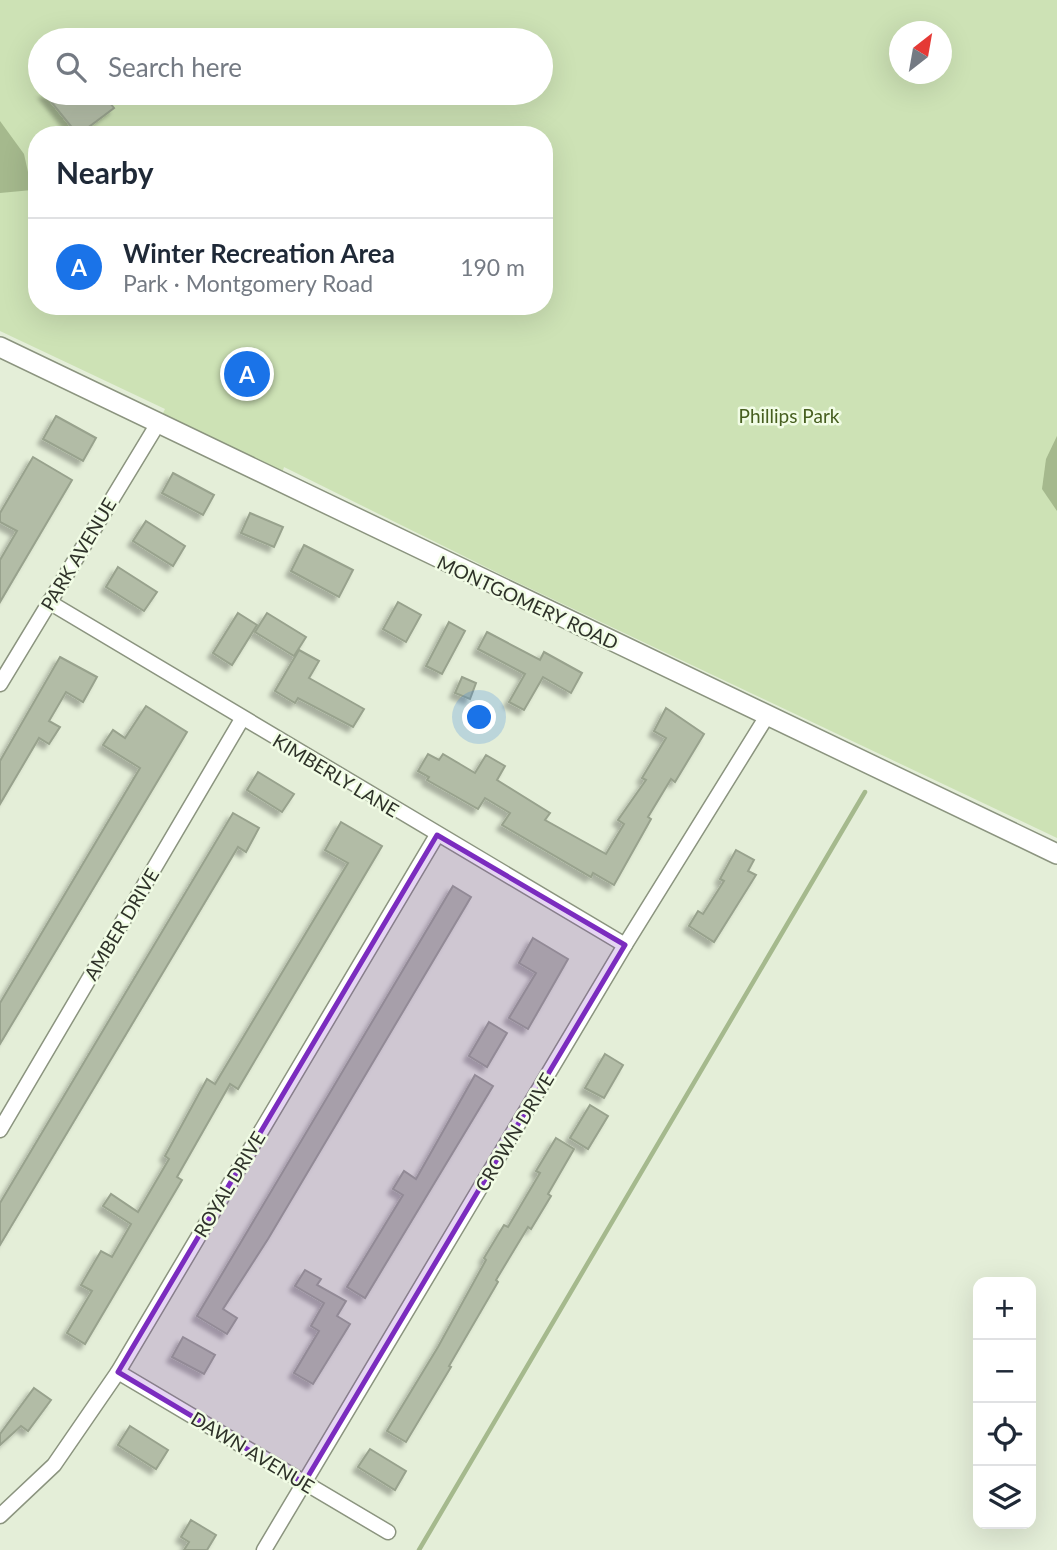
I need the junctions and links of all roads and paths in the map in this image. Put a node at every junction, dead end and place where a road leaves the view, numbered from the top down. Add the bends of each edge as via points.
1 (0, 347) edge
2 (157, 425) junction
3 (50, 601) junction
4 (0, 684) edge
5 (767, 716) junction
6 (242, 719) junction
7 (437, 835) junction
8 (1057, 854) edge
9 (625, 945) junction
10 (0, 1130) edge
11 (118, 1372) junction
12 (304, 1483) junction
13 (0, 1516) edge
14 (388, 1532) dead end
15 (264, 1550) edge

1 - 2 street, MONTGOMERY ROAD
2 - 3 street, PARK AVENUE
2 - 5 street, MONTGOMERY ROAD
3 - 4 street, PARK AVENUE
3 - 6 street, KIMBERLY LANE
5 - 8 street, MONTGOMERY ROAD
5 - 9 street, CROWN DRIVE
6 - 7 street, KIMBERLY LANE
6 - 10 street, AMBER DRIVE
7 - 9 street, KIMBERLY LANE
7 - 11 street, ROYAL DRIVE
9 - 12 street, CROWN DRIVE
11 - 12 street, DAWN AVENUE
11 - 13 street, ROYAL DRIVE via 54,1465
12 - 14 street, DAWN AVENUE
12 - 15 street, CROWN DRIVE

